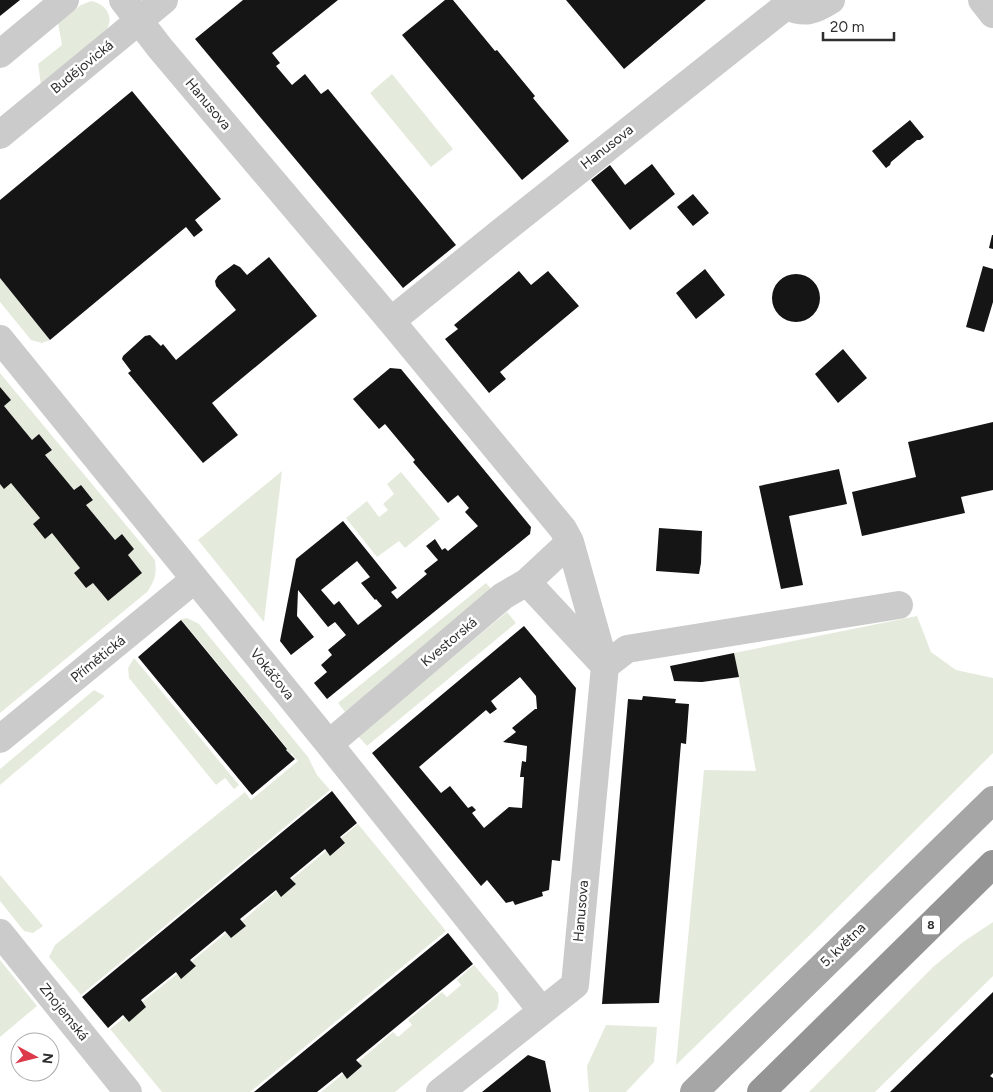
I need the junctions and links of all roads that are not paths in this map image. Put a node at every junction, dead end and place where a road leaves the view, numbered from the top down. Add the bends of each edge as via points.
1 (65, 0) edge
2 (164, 0) edge
3 (831, 0) edge
4 (982, 0) edge
5 (131, 10) edge
6 (993, 14) edge
7 (0, 54) edge
8 (0, 135) edge
9 (392, 321) junction
10 (0, 339) edge
11 (570, 542) junction
12 (195, 580) junction
13 (527, 582) junction
14 (899, 605) dead end
15 (605, 666) junction
16 (0, 739) edge
17 (329, 744) junction
18 (993, 800) edge
19 (993, 864) edge
20 (0, 933) edge
21 (542, 1011) junction
22 (128, 1092) edge
23 (440, 1092) edge
24 (694, 1092) edge
25 (761, 1092) edge

1 - 7 street
2 - 5 street, Budějovická
3 - 9 street, Hanusova via 815,10 800,12 786,6
4 - 6 street
5 - 8 street, Budějovická
5 - 9 street, Hanusova
9 - 11 street, Hanusova via 563,529
10 - 12 street, Vokáčova
11 - 13 street, Kvestorská
11 - 15 street, Hanusova
12 - 16 street, Přímětická
12 - 17 street, Vokáčova
13 - 15 street
13 - 17 street, Kvestorská via 503,596
14 - 15 street via 627,649
15 - 21 street, Hanusova via 575,985
17 - 21 street, Vokáčova
18 - 24 main road, 5. května
19 - 25 highway, 8
20 - 22 street, Znojemská
21 - 23 street, Hanusova

